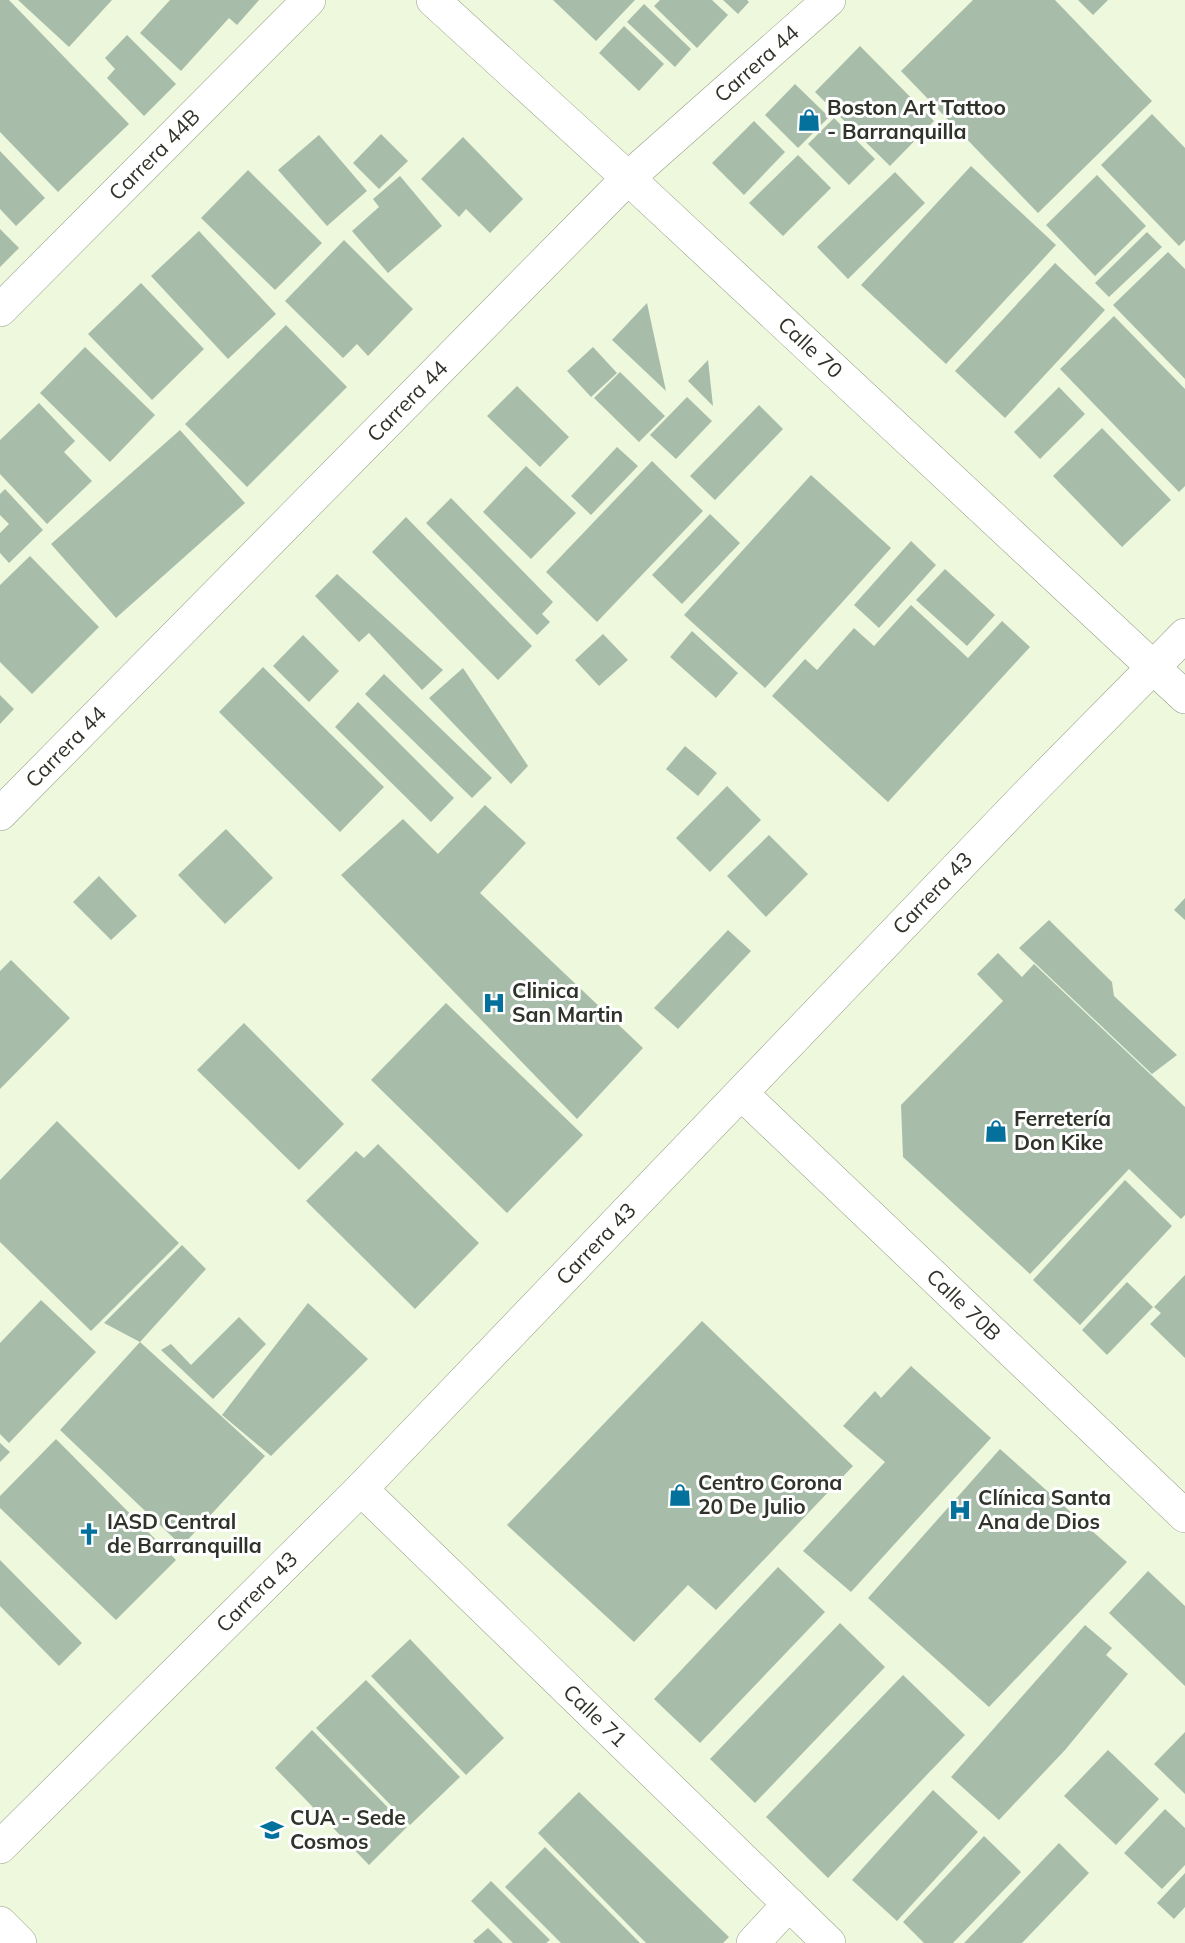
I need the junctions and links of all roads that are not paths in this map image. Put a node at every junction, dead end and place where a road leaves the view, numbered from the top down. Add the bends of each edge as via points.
1 (309, 0) edge
2 (433, 0) edge
3 (829, 0) edge
4 (628, 178) junction
5 (0, 310) edge
6 (1185, 634) edge
7 (1154, 667) junction
8 (1185, 697) edge
9 (0, 814) edge
10 (742, 1094) junction
11 (361, 1489) junction
12 (1185, 1516) edge
13 (0, 1847) edge
14 (789, 1904) junction
15 (0, 1923) edge
16 (20, 1943) edge
17 (753, 1943) edge
18 (829, 1943) edge

1 - 5 street, Carrera 44B
2 - 4 street, Calle 70
3 - 4 street, Carrera 44
4 - 7 street, Calle 70
4 - 9 street, Carrera 44
6 - 7 street, Carrera 43
7 - 8 street, Calle 70
7 - 10 street, Carrera 43
10 - 11 street, Carrera 43
10 - 12 street, Calle 70B
11 - 13 street, Carrera 43
11 - 14 street, Calle 71
14 - 17 street
14 - 18 street, Calle 71
15 - 16 street

